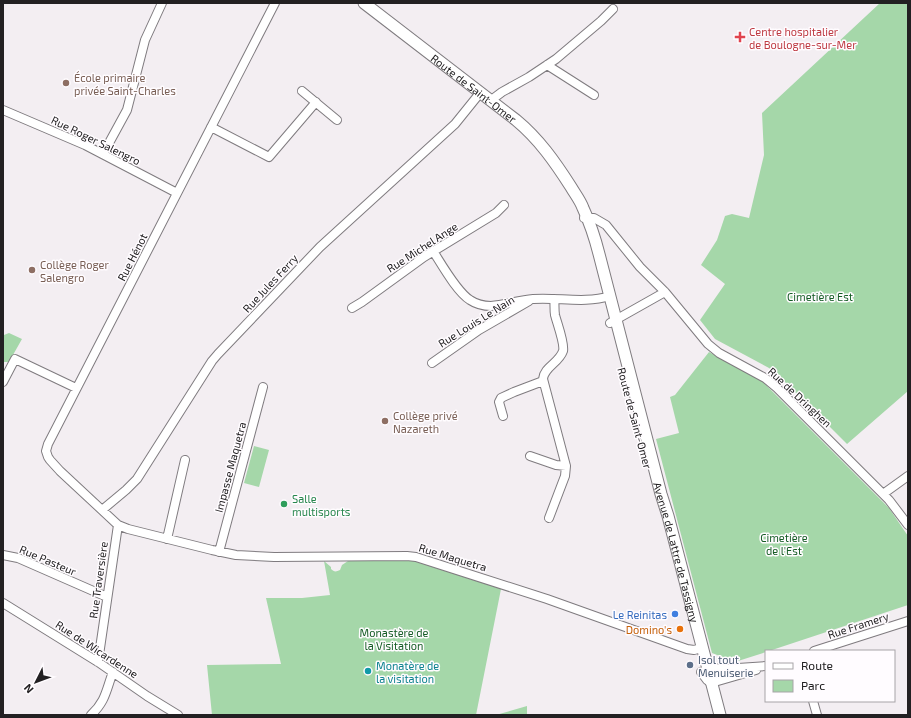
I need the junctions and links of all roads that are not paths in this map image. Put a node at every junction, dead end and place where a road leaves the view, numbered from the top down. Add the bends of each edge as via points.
1 (162, 3) edge
2 (275, 3) edge
3 (364, 3) edge
4 (613, 9) dead end
5 (547, 65) junction
6 (302, 91) dead end
7 (480, 93) junction
8 (594, 95) dead end
9 (490, 101) junction
10 (316, 102) junction
11 (3, 110) edge
12 (337, 120) dead end
13 (211, 127) junction
14 (103, 154) junction
15 (177, 193) junction
16 (504, 205) dead end
17 (589, 218) junction
18 (433, 251) junction
19 (665, 292) junction
20 (606, 297) junction
21 (533, 299) junction
22 (554, 299) junction
23 (352, 308) dead end
24 (613, 322) junction
25 (432, 364) dead end
26 (543, 381) junction
27 (3, 382) edge
28 (263, 387) dead end
29 (76, 388) junction
30 (503, 416) dead end
31 (530, 456) dead end
32 (185, 460) dead end
33 (566, 466) junction
34 (908, 476) edge
35 (883, 494) junction
36 (102, 510) junction
37 (549, 518) dead end
38 (118, 525) junction
39 (908, 525) edge
40 (167, 539) junction
41 (219, 552) junction
42 (3, 555) edge
43 (107, 597) junction
44 (3, 603) edge
45 (908, 621) edge
46 (699, 648) junction
47 (817, 650) edge
48 (98, 662) junction
49 (704, 667) junction
50 (765, 667) edge
51 (765, 667) edge
52 (113, 672) junction
53 (709, 687) junction
54 (813, 702) edge
55 (91, 715) edge
56 (178, 715) edge
57 (714, 715) edge
58 (720, 715) edge
59 (817, 715) edge

1 - 14 street via 145,40 127,110
2 - 13 street, Rue Hénot
3 - 7 main road, Route de Saint-Omer
4 - 5 street via 578,42
5 - 8 street
5 - 9 street
6 - 10 street
7 - 9 main road, Route de Saint-Omer
7 - 36 street, Rue Jules Ferry via 455,124 320,247 218,354 136,479
9 - 17 main road, Route de Saint-Omer via 531,134 556,163
10 - 12 street
10 - 13 street via 269,157
11 - 14 street, Rue Roger Salengro
13 - 15 street, Rue Hénot
14 - 15 street, Rue Roger Salengro
15 - 29 street, Rue Hénot
16 - 18 street, Rue Michel Ange via 496,213
17 - 19 street, Rue de Dringhen via 606,224 640,267
17 - 20 main road, Route de Saint-Omer via 587,230 592,256
18 - 21 street via 461,292 474,302 491,306
18 - 23 street, Rue Michel Ange
19 - 24 street
19 - 35 street, Rue de Dringhen via 708,344 777,388
20 - 22 street via 585,300
20 - 24 main road, Route de Saint-Omer
21 - 22 street
21 - 25 street, Rue Louis Le Nain via 479,330
22 - 26 street via 564,348 546,372
24 - 46 main road, Route de Saint-Omer
26 - 30 street via 500,398
26 - 33 street
27 - 29 street via 16,359
28 - 41 street, Impasse Maquetra
29 - 36 street, Rue Hénot via 46,451 60,471
31 - 33 street
32 - 40 street
33 - 37 street via 565,476
34 - 35 street
35 - 39 street, Rue de Dringhen
36 - 38 street, Rue Hénot
38 - 40 street, Rue Maquetra
38 - 43 street, Rue Traversière
40 - 41 street, Rue Maquetra
41 - 46 street, Rue Maquetra via 274,557 412,556 546,599 687,649
42 - 43 street, Rue Pasteur via 18,558
43 - 48 street, Rue Traversière
44 - 48 street, Rue de Wicardenne
45 - 47 street, Rue Framery
46 - 49 main road
48 - 52 street, Rue de Wicardenne
49 - 50 street
49 - 53 main road
51 - 53 street
52 - 55 street via 104,698
52 - 56 street, Rue de Wicardenne
53 - 57 main road
53 - 58 main road
54 - 59 street

